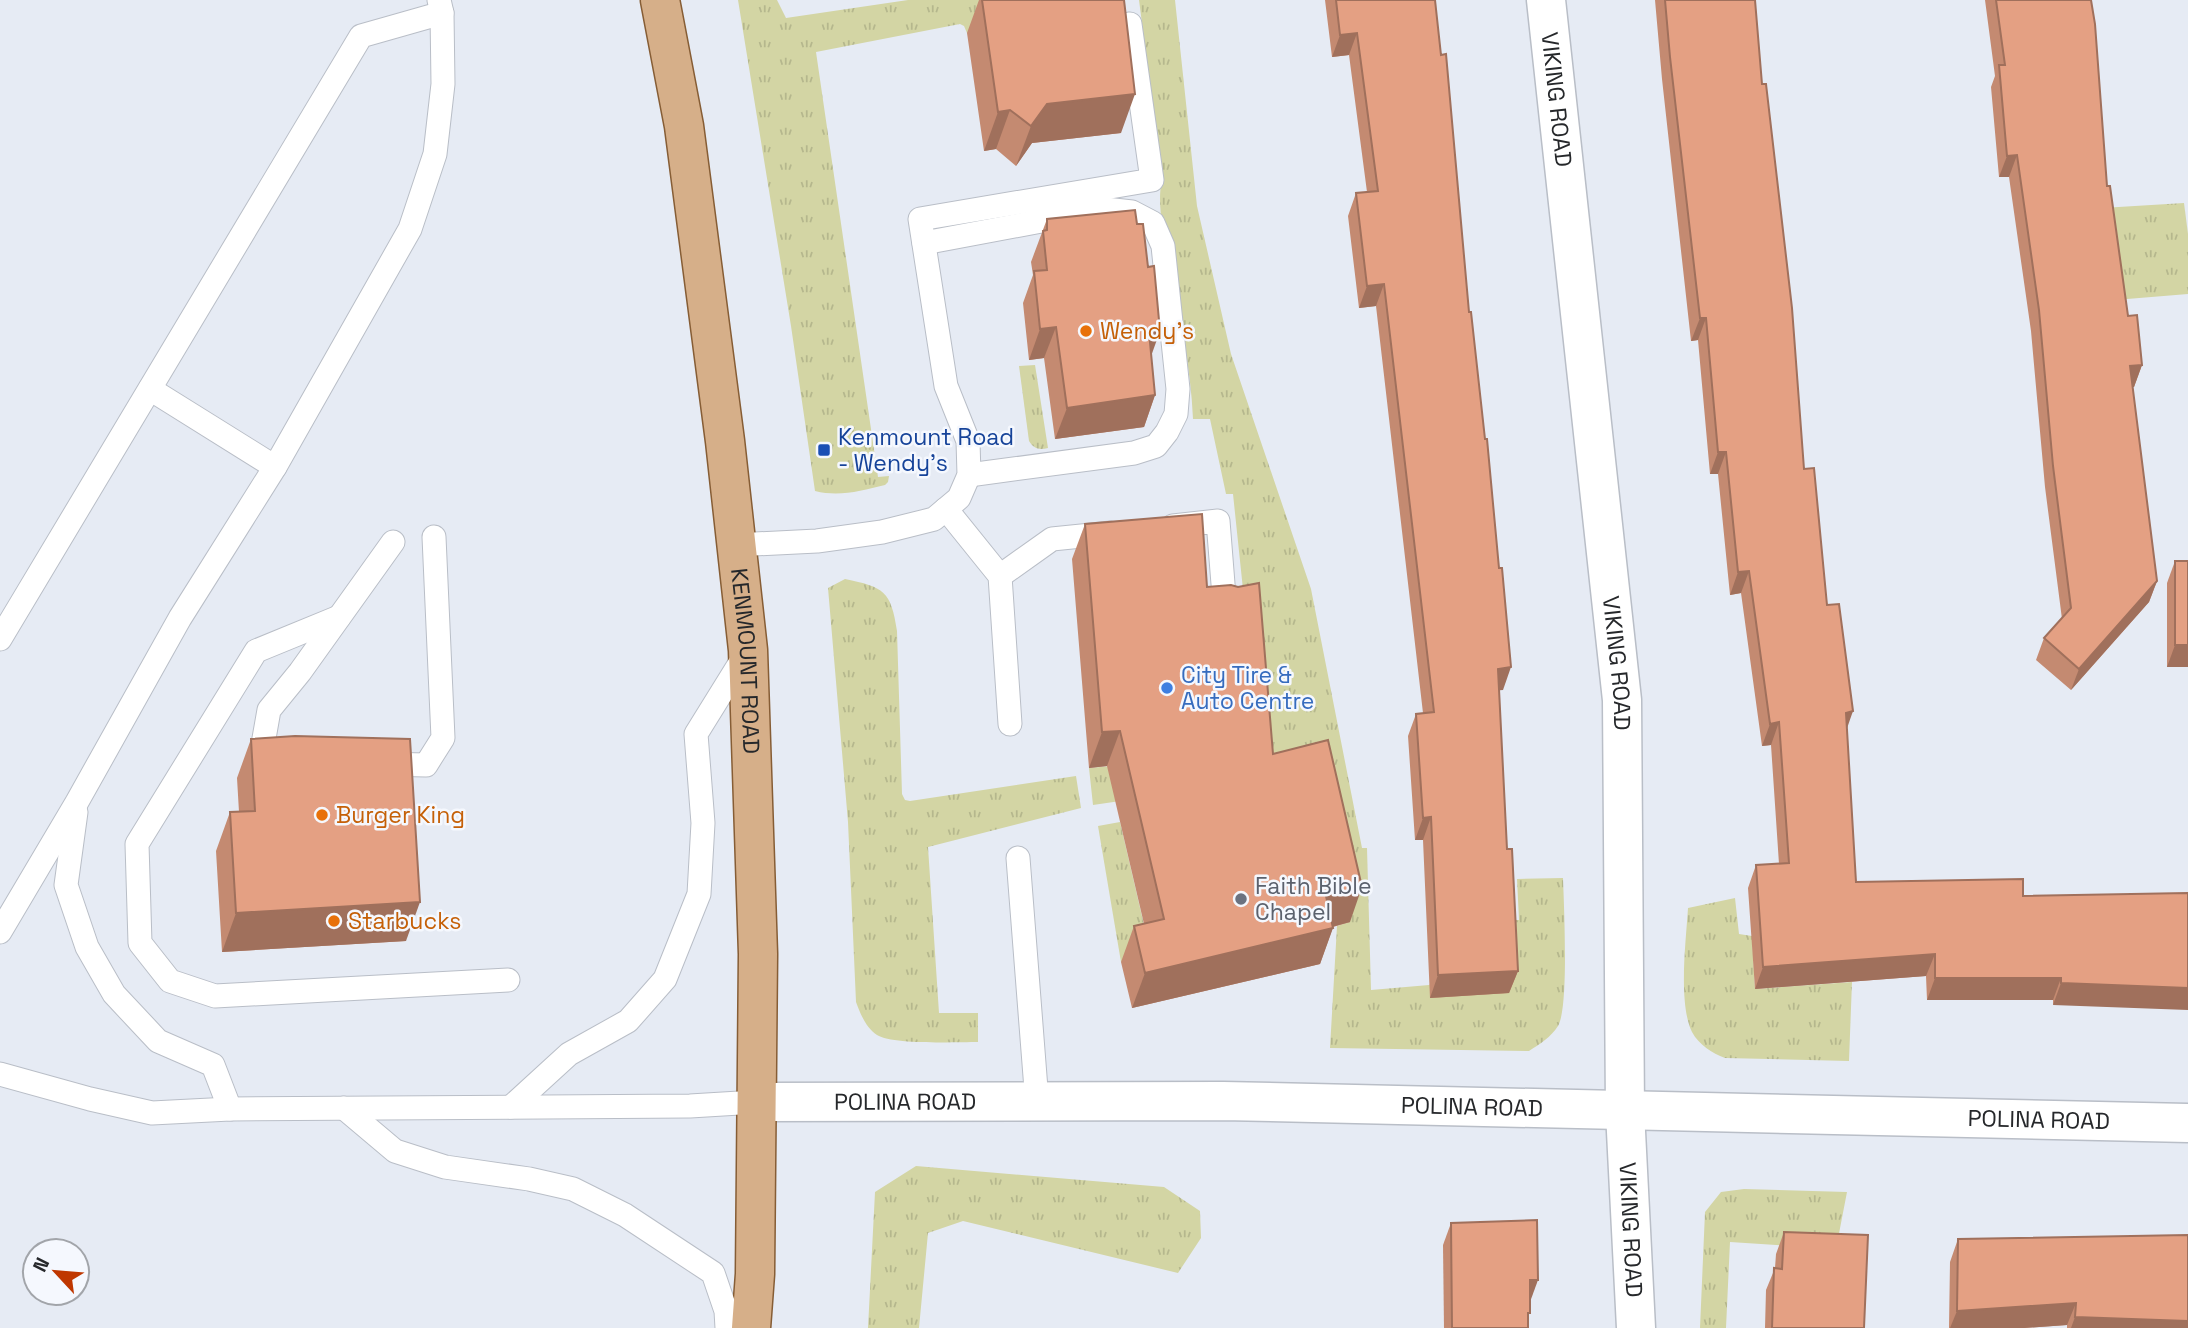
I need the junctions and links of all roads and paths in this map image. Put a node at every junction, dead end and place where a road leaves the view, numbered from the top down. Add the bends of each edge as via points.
1 (660, 0) edge
2 (1546, 0) edge
3 (440, 6) edge
4 (1130, 24) edge
5 (924, 243) junction
6 (150, 389) junction
7 (275, 467) junction
8 (969, 475) junction
9 (946, 509) junction
10 (435, 537) dead end
11 (393, 542) dead end
12 (735, 545) junction
13 (1000, 576) junction
14 (1225, 609) edge
15 (340, 617) junction
16 (0, 639) edge
17 (748, 650) junction
18 (1010, 724) dead end
19 (307, 762) edge
20 (360, 763) edge
21 (77, 802) junction
22 (1018, 858) dead end
23 (0, 932) edge
24 (508, 980) dead end
25 (0, 1074) edge
26 (756, 1102) junction
27 (1037, 1102) junction
28 (511, 1107) junction
29 (344, 1108) junction
30 (230, 1109) junction
31 (1625, 1112) junction
32 (2188, 1123) edge
33 (727, 1328) edge
34 (751, 1328) edge
35 (1636, 1328) edge

1 - 12 main road, KENMOUNT ROAD via 684,126
2 - 31 street, VIKING ROAD via 1622,699
3 - 6 lane via 361,36
3 - 7 lane via 443,84 435,154 410,229
4 - 5 lane via 1152,180 920,219
5 - 8 lane via 946,386 968,441
5 - 8 lane via 1105,209 1132,212 1153,223 1163,246 1178,389 1175,414 1156,446 1134,453
6 - 7 lane
6 - 16 lane
7 - 21 lane via 180,618
8 - 9 lane via 959,498
9 - 12 lane via 934,519 882,532
9 - 13 lane
10 - 20 lane via 443,738 426,765
11 - 15 lane
12 - 17 main road, KENMOUNT ROAD
13 - 14 lane via 1052,539 1218,521
13 - 18 lane
15 - 19 lane via 269,709 263,744 281,761
15 - 24 lane via 256,651 137,844 140,943 170,981 215,996
17 - 26 main road, KENMOUNT ROAD via 758,954
17 - 28 lane via 696,734 703,823 699,894 665,979 628,1021 569,1054
21 - 23 lane
21 - 30 lane via 66,885 87,947 114,994 158,1041 213,1065
22 - 27 lane
25 - 30 lane via 152,1113
26 - 27 street, POLINA ROAD
26 - 28 lane
26 - 34 main road, KENMOUNT ROAD
27 - 31 street, POLINA ROAD via 1223,1101
28 - 29 lane
29 - 30 lane
29 - 33 lane via 395,1151 445,1167 573,1189 625,1214 713,1273
31 - 32 street, POLINA ROAD
31 - 35 street, VIKING ROAD

